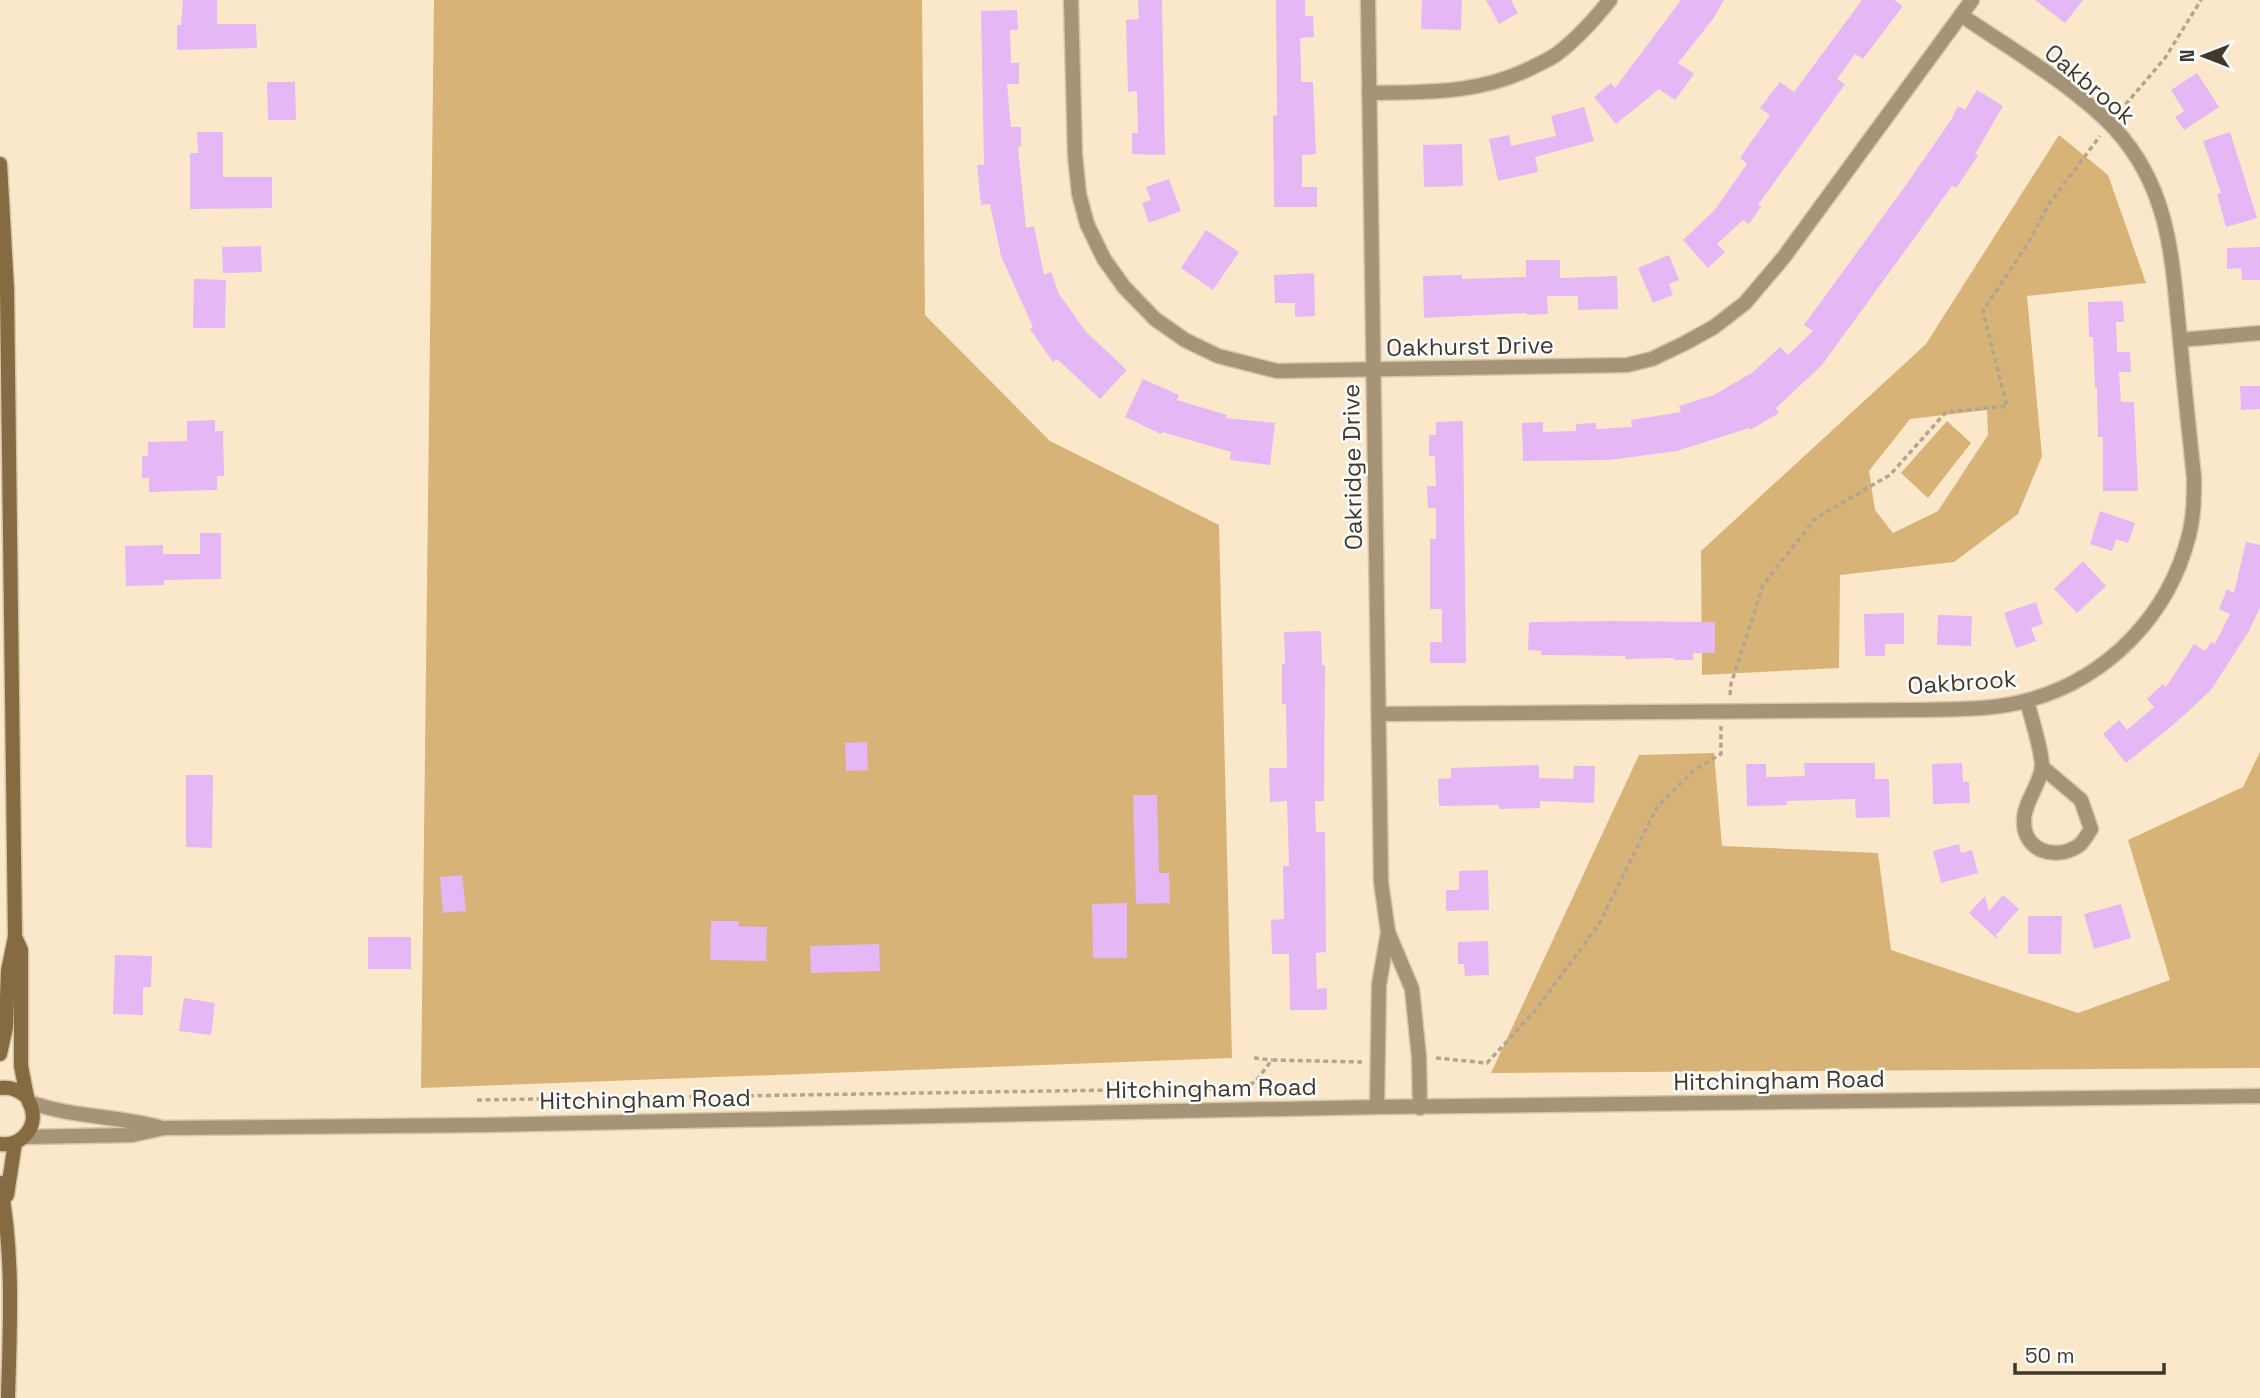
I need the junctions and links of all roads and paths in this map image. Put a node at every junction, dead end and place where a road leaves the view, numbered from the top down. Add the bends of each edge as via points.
1 (1071, 0) edge
2 (1368, 0) edge
3 (1610, 0) edge
4 (1972, 0) edge
5 (2201, 0) edge
6 (1961, 15) junction
7 (1369, 93) junction
8 (2109, 124) junction
9 (0, 163) edge
10 (2260, 333) edge
11 (2180, 340) junction
12 (1373, 371) junction
13 (2027, 701) junction
14 (1725, 711) junction
15 (1379, 714) junction
16 (2042, 767) junction
17 (1388, 932) junction
18 (15, 937) junction
19 (0, 1054) edge
20 (1419, 1057) junction
21 (1254, 1058) dead end
22 (1272, 1060) junction
23 (1379, 1060) junction
24 (0, 1088) edge
25 (2260, 1096) edge
26 (28, 1100) junction
27 (477, 1100) dead end
28 (1377, 1107) junction
29 (1420, 1108) junction
30 (164, 1128) junction
31 (20, 1140) junction
32 (0, 1144) edge
33 (0, 1183) edge
34 (5, 1207) junction
35 (8, 1398) edge

1 - 12 street, Oakhurst Drive via 1079,194 1087,225 1124,287 1155,319 1218,356 1277,371
2 - 7 street, Oakridge Drive
3 - 7 street via 1556,55 1522,72 1484,86 1448,91
4 - 6 street, Oakhurst Drive
5 - 8 path via 2165,58
6 - 8 street, Oakbrook
6 - 12 street, Oakhurst Drive via 1784,257 1745,303 1714,327 1652,359 1627,365
7 - 12 street, Oakridge Drive
8 - 11 street, Oakbrook via 2138,158 2164,214
8 - 14 path via 2049,204 1983,312 2007,406 1946,412 1890,475 1816,517 1763,585
9 - 18 main road via 6,289
10 - 11 street
11 - 13 street, Oakbrook via 2194,477 2190,534 2172,581 2149,620 2116,654 2091,672
12 - 15 street, Oakridge Drive
13 - 14 street, Oakbrook via 1965,709
13 - 16 street
14 - 15 street, Oakbrook
14 - 20 path via 1721,754 1695,770 1657,807 1599,924 1534,1012 1487,1063
15 - 17 street, Oakridge Drive via 1381,882
16 - 16 street via 2024,821 2030,842 2042,852 2080,846 2091,829 2081,800
17 - 20 street, Oakridge Drive via 1412,989
17 - 23 street, Oakridge Drive via 1378,985
18 - 19 main road
18 - 26 main road via 21,950 21,1066
20 - 29 street, Oakridge Drive
21 - 22 path
22 - 23 path
22 - 27 path via 1255,1082 1242,1088
23 - 28 street, Oakridge Drive
24 - 26 main road via 18,1090
25 - 29 street, Hitchingham Road
26 - 30 street, Hitchingham Road via 50,1110
26 - 31 main road via 31,1129
28 - 29 street, Hitchingham Road
28 - 30 street, Hitchingham Road
30 - 31 street, Hitchingham Road via 132,1135
31 - 32 main road
31 - 34 main road
33 - 34 main road
34 - 35 main road

